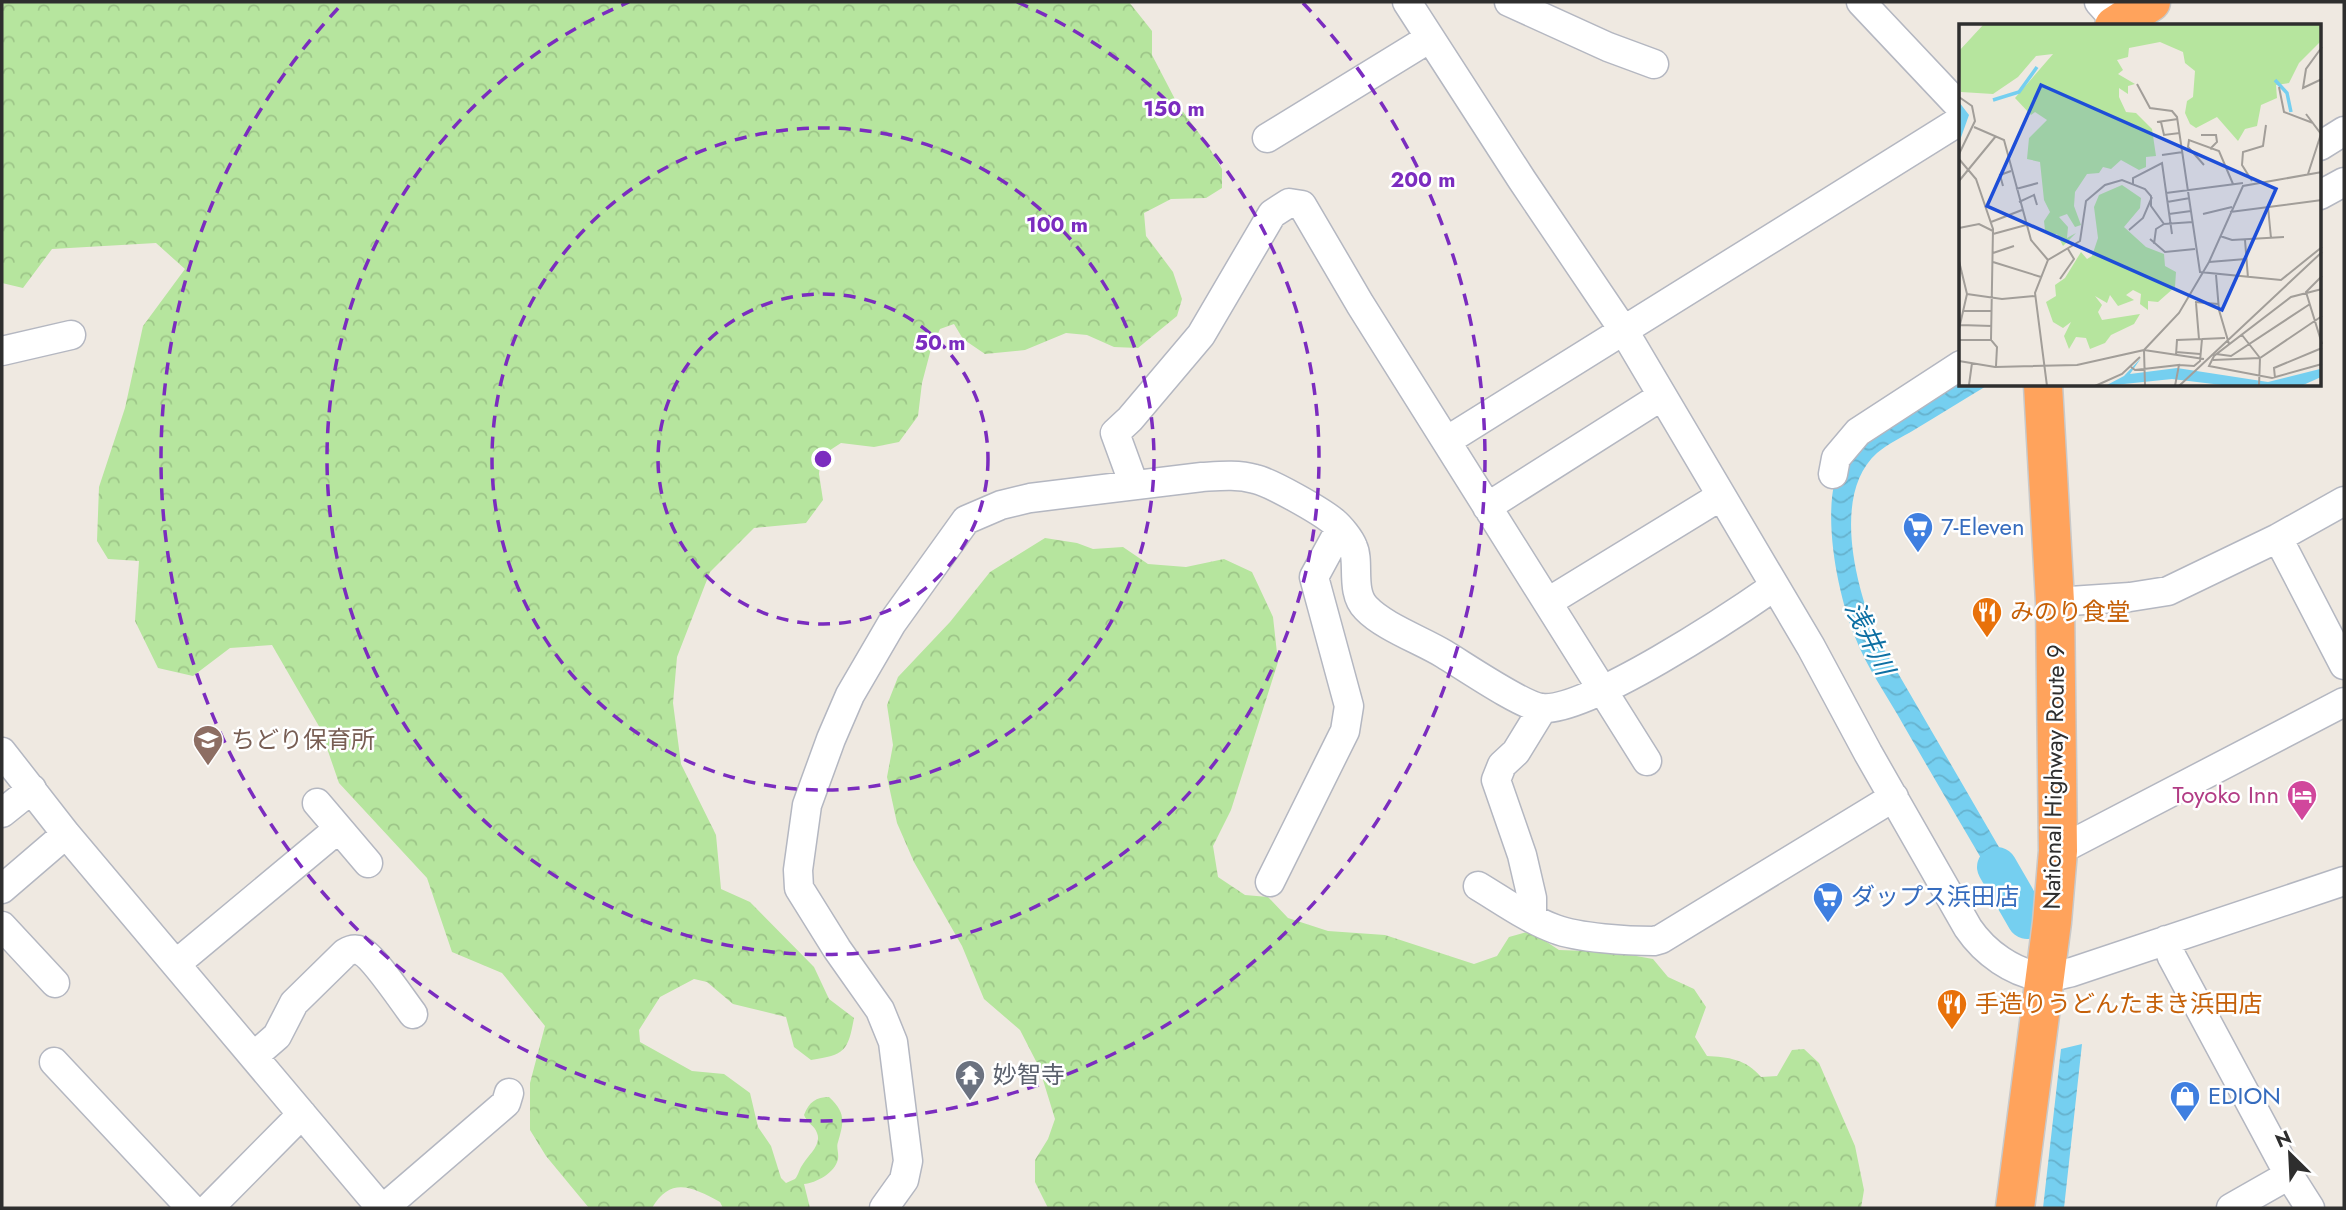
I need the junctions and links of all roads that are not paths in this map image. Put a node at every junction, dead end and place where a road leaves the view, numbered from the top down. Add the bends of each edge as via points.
1 (1407, 2) edge
2 (1509, 2) edge
3 (1861, 2) edge
4 (2151, 2) edge
5 (2110, 17) edge
6 (1430, 38) junction
7 (1654, 64) dead end
8 (1959, 106) edge
9 (1959, 121) edge
10 (2344, 131) edge
11 (1267, 138) dead end
12 (2322, 145) edge
13 (2344, 182) edge
14 (2322, 194) edge
15 (1625, 331) junction
16 (71, 335) dead end
17 (2, 351) edge
18 (1959, 366) edge
19 (2043, 387) edge
20 (1662, 396) junction
21 (1448, 440) junction
22 (1833, 474) dead end
23 (1133, 485) junction
24 (1721, 496) junction
25 (2344, 501) edge
26 (1487, 507) junction
27 (1340, 529) junction
28 (2278, 538) junction
29 (1775, 586) junction
30 (2055, 601) junction
31 (1548, 602) junction
32 (2344, 665) edge
33 (1604, 690) junction
34 (2344, 702) edge
35 (1543, 708) junction
36 (2, 752) edge
37 (1647, 761) dead end
38 (32, 789) junction
39 (1894, 797) junction
40 (317, 803) dead end
41 (2, 813) edge
42 (338, 830) junction
43 (66, 834) junction
44 (2058, 851) junction
45 (368, 863) dead end
46 (7, 874) edge
47 (2344, 881) edge
48 (1270, 882) dead end
49 (1478, 886) dead end
50 (1532, 918) junction
51 (2, 926) edge
52 (2166, 940) junction
53 (176, 964) junction
54 (2045, 977) junction
55 (55, 983) dead end
56 (413, 1014) dead end
57 (254, 1056) junction
58 (54, 1062) dead end
59 (509, 1093) dead end
60 (302, 1114) junction
61 (2289, 1175) junction
62 (191, 1208) edge
63 (209, 1208) edge
64 (383, 1208) edge
65 (884, 1208) edge
66 (2015, 1208) edge
67 (2231, 1208) edge
68 (2310, 1208) edge

1 - 6 street
2 - 7 street
3 - 8 street
4 - 5 highway
6 - 11 street
6 - 15 street
9 - 15 street
10 - 12 street
13 - 14 street
15 - 20 street
15 - 21 street
16 - 17 street
18 - 22 street via 1858,432 1836,458
19 - 30 highway, National Highway Route 9
20 - 24 street
20 - 26 street
21 - 23 street via 1302,205 1289,203 1272,214 1201,335 1115,433
21 - 26 street
23 - 27 street via 1229,475 1256,479 1314,509
23 - 65 street via 1030,498 966,520 870,659 817,774 807,804 799,888 880,1010 894,1042 908,1161 904,1180
24 - 29 street
24 - 31 street
25 - 28 street
26 - 31 street
27 - 35 street via 1354,548 1356,581 1364,607
27 - 48 street via 1314,578 1349,706 1345,731
28 - 30 street via 2168,591
28 - 32 street
29 - 33 street
29 - 39 street
30 - 44 highway, National Highway Route 9
31 - 33 street
33 - 35 street
33 - 37 street
34 - 44 street
35 - 50 street via 1496,780 1522,855
36 - 38 street
38 - 41 street
38 - 43 street
39 - 50 street via 1661,939 1571,933
39 - 54 street via 1982,947 2007,964
40 - 42 street
42 - 45 street
42 - 53 street
43 - 46 street
43 - 53 street
44 - 54 highway, National Highway Route 9
47 - 52 street
49 - 50 street
51 - 55 street
52 - 54 street
52 - 61 street
53 - 57 street
54 - 66 highway, National Highway Route 9
56 - 57 street via 368,956 351,950 294,1003 277,1036
57 - 60 street
58 - 62 street
59 - 64 street via 506,1102
60 - 63 street
60 - 64 street
61 - 67 street
61 - 68 street

